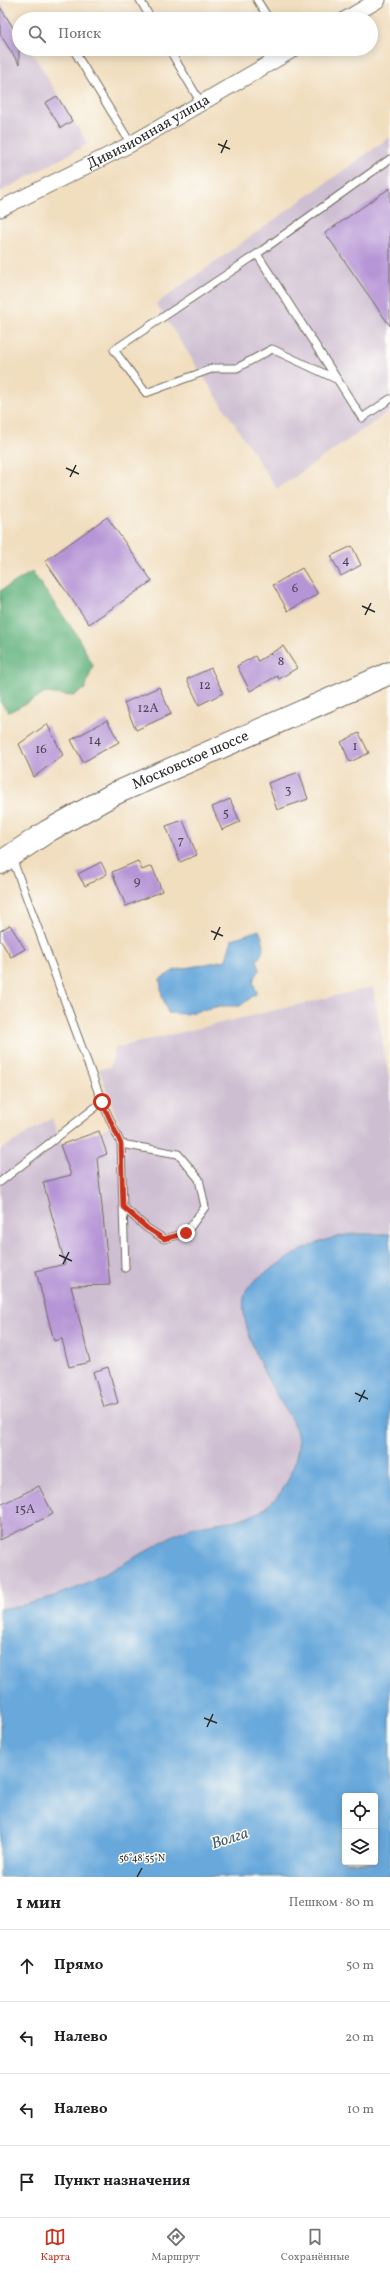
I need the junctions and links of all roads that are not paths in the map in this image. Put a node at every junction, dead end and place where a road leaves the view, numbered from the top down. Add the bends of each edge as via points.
1 (140, 0) edge
2 (257, 0) edge
3 (378, 0) edge
4 (147, 12) edge
5 (265, 12) edge
6 (358, 12) edge
7 (77, 56) edge
8 (173, 56) edge
9 (280, 56) edge
10 (201, 103) junction
11 (131, 144) junction
12 (390, 159) edge
13 (1, 210) edge
14 (257, 254) junction
15 (336, 379) junction
16 (390, 399) edge
17 (390, 673) edge
18 (5, 860) edge
19 (102, 1102) junction
20 (121, 1144) junction
21 (0, 1182) edge
22 (123, 1207) junction
23 (125, 1268) dead end

1 - 4 lane
2 - 5 lane
3 - 6 street
7 - 11 lane
8 - 10 lane
9 - 10 street, Дивизионная улица
10 - 11 street, Дивизионная улица
11 - 13 street, Дивизионная улица
12 - 14 lane
14 - 15 lane
14 - 15 lane via 114,350 146,393 214,368 237,368 272,349
15 - 16 lane via 362,418
17 - 18 main road, Московское шоссе via 114,794 59,824
18 - 19 lane
19 - 20 lane
19 - 21 lane
20 - 22 lane
20 - 22 lane via 178,1154 199,1179 205,1207 186,1233 164,1239
22 - 23 lane

